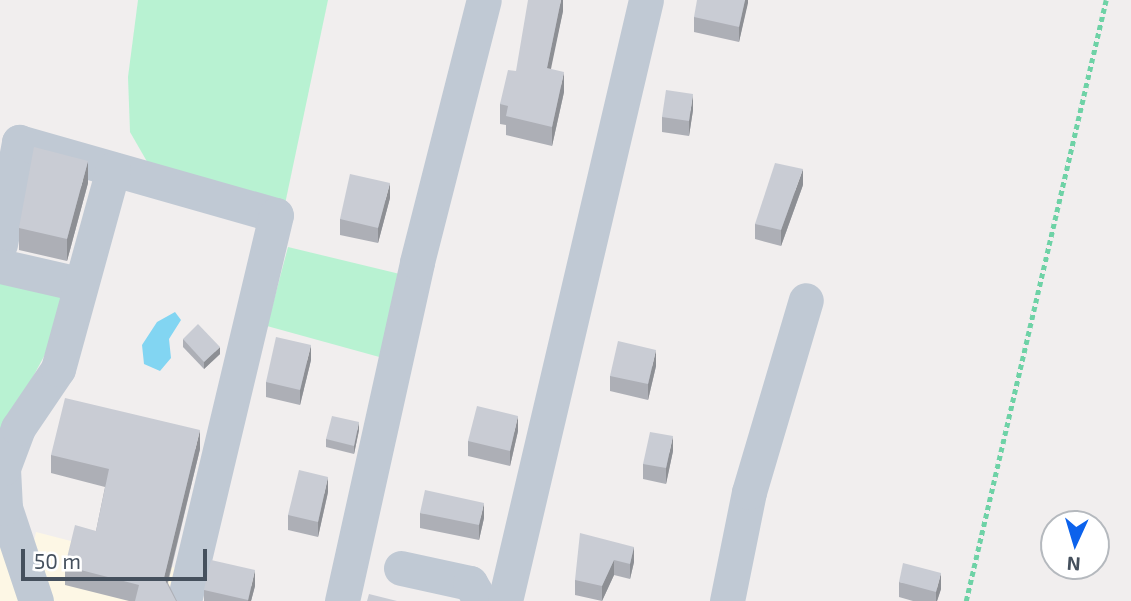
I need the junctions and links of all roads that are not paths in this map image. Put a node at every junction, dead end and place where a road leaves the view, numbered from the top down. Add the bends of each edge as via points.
1 (484, 0) edge
2 (646, 0) edge
3 (113, 169) junction
4 (0, 244) edge
5 (0, 266) edge
6 (79, 284) junction
7 (806, 300) dead end
8 (401, 568) dead end
9 (36, 601) edge
10 (184, 601) edge
11 (342, 601) edge
12 (481, 601) edge
13 (505, 601) edge
14 (727, 601) edge

1 - 11 lane via 417,262
2 - 13 lane
3 - 4 lane via 19,142
3 - 6 lane
3 - 10 lane via 276,215
5 - 6 lane
6 - 9 lane via 58,369 18,428 3,468 5,508
7 - 14 lane via 749,492
8 - 12 lane via 470,583

